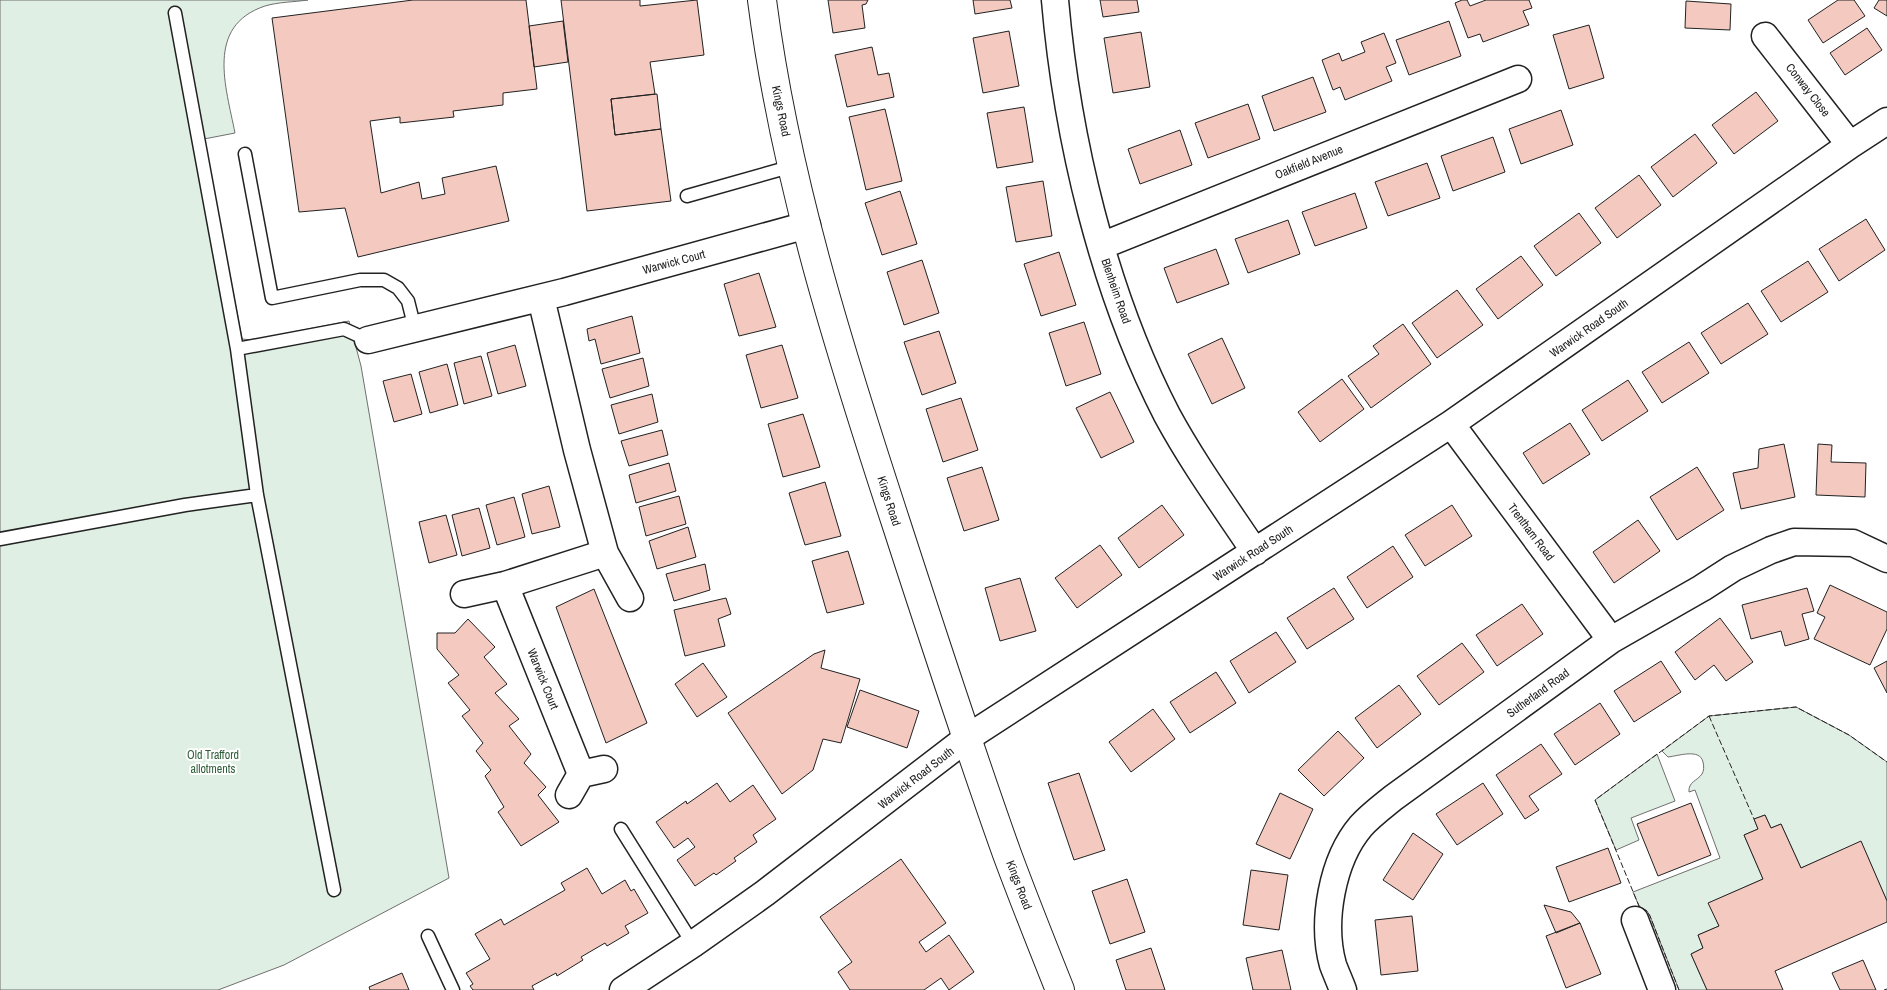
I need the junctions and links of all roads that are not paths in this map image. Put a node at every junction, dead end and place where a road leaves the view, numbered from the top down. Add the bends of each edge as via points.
1 (762, 0) edge
2 (1055, 0) edge
3 (175, 13) dead end
4 (1765, 36) dead end
5 (1518, 79) dead end
6 (1887, 121) edge
7 (1850, 145) junction
8 (245, 154) dead end
9 (793, 166) junction
10 (687, 196) dead end
11 (807, 225) junction
12 (1101, 246) junction
13 (541, 298) junction
14 (415, 329) junction
15 (368, 340) joint
16 (237, 349) junction
17 (1452, 424) junction
18 (257, 495) junction
19 (0, 539) edge
20 (605, 552) junction
21 (1255, 552) junction
22 (1887, 559) edge
23 (505, 584) junction
24 (464, 594) dead end
25 (630, 598) dead end
26 (1611, 640) junction
27 (966, 738) junction
28 (585, 779) dead end
29 (621, 829) dead end
30 (334, 890) dead end
31 (1635, 920) dead end
32 (428, 936) dead end
33 (693, 944) junction
34 (453, 990) edge
35 (623, 990) edge
36 (1060, 990) edge
37 (1343, 990) edge
38 (1662, 990) edge

1 - 9 street, Kings Road
2 - 12 street, Blenheim Road via 1077,146
3 - 16 lane
4 - 7 street, Conway Close
5 - 12 street, Oakfield Avenue
6 - 7 street, Warwick Road South
7 - 17 street, Warwick Road South
8 - 14 lane via 272,298 360,280 384,280 398,288 408,301
9 - 10 lane
9 - 11 street, Kings Road
11 - 13 street, Warwick Court
11 - 27 street, Kings Road via 866,433
12 - 21 street, Blenheim Road via 1133,341 1168,415 1204,477
13 - 14 street, Warwick Court
13 - 20 street
14 - 15 street, Warwick Court
15 - 16 lane via 344,329
16 - 18 lane
17 - 21 street, Warwick Road South
17 - 26 street, Trentham Road
18 - 19 lane
18 - 30 lane
20 - 23 street
20 - 25 street
21 - 27 street, Warwick Road South
22 - 26 street, Sutherland Road via 1853,543 1794,542 1733,568
23 - 24 street
23 - 28 street, Warwick Court
26 - 37 street, Sutherland Road via 1393,798 1361,826 1338,866 1328,925 1333,964
27 - 33 street, Warwick Road South via 841,836
27 - 36 street, Kings Road
29 - 33 lane
31 - 38 street
32 - 34 lane
33 - 35 street, Warwick Road South

